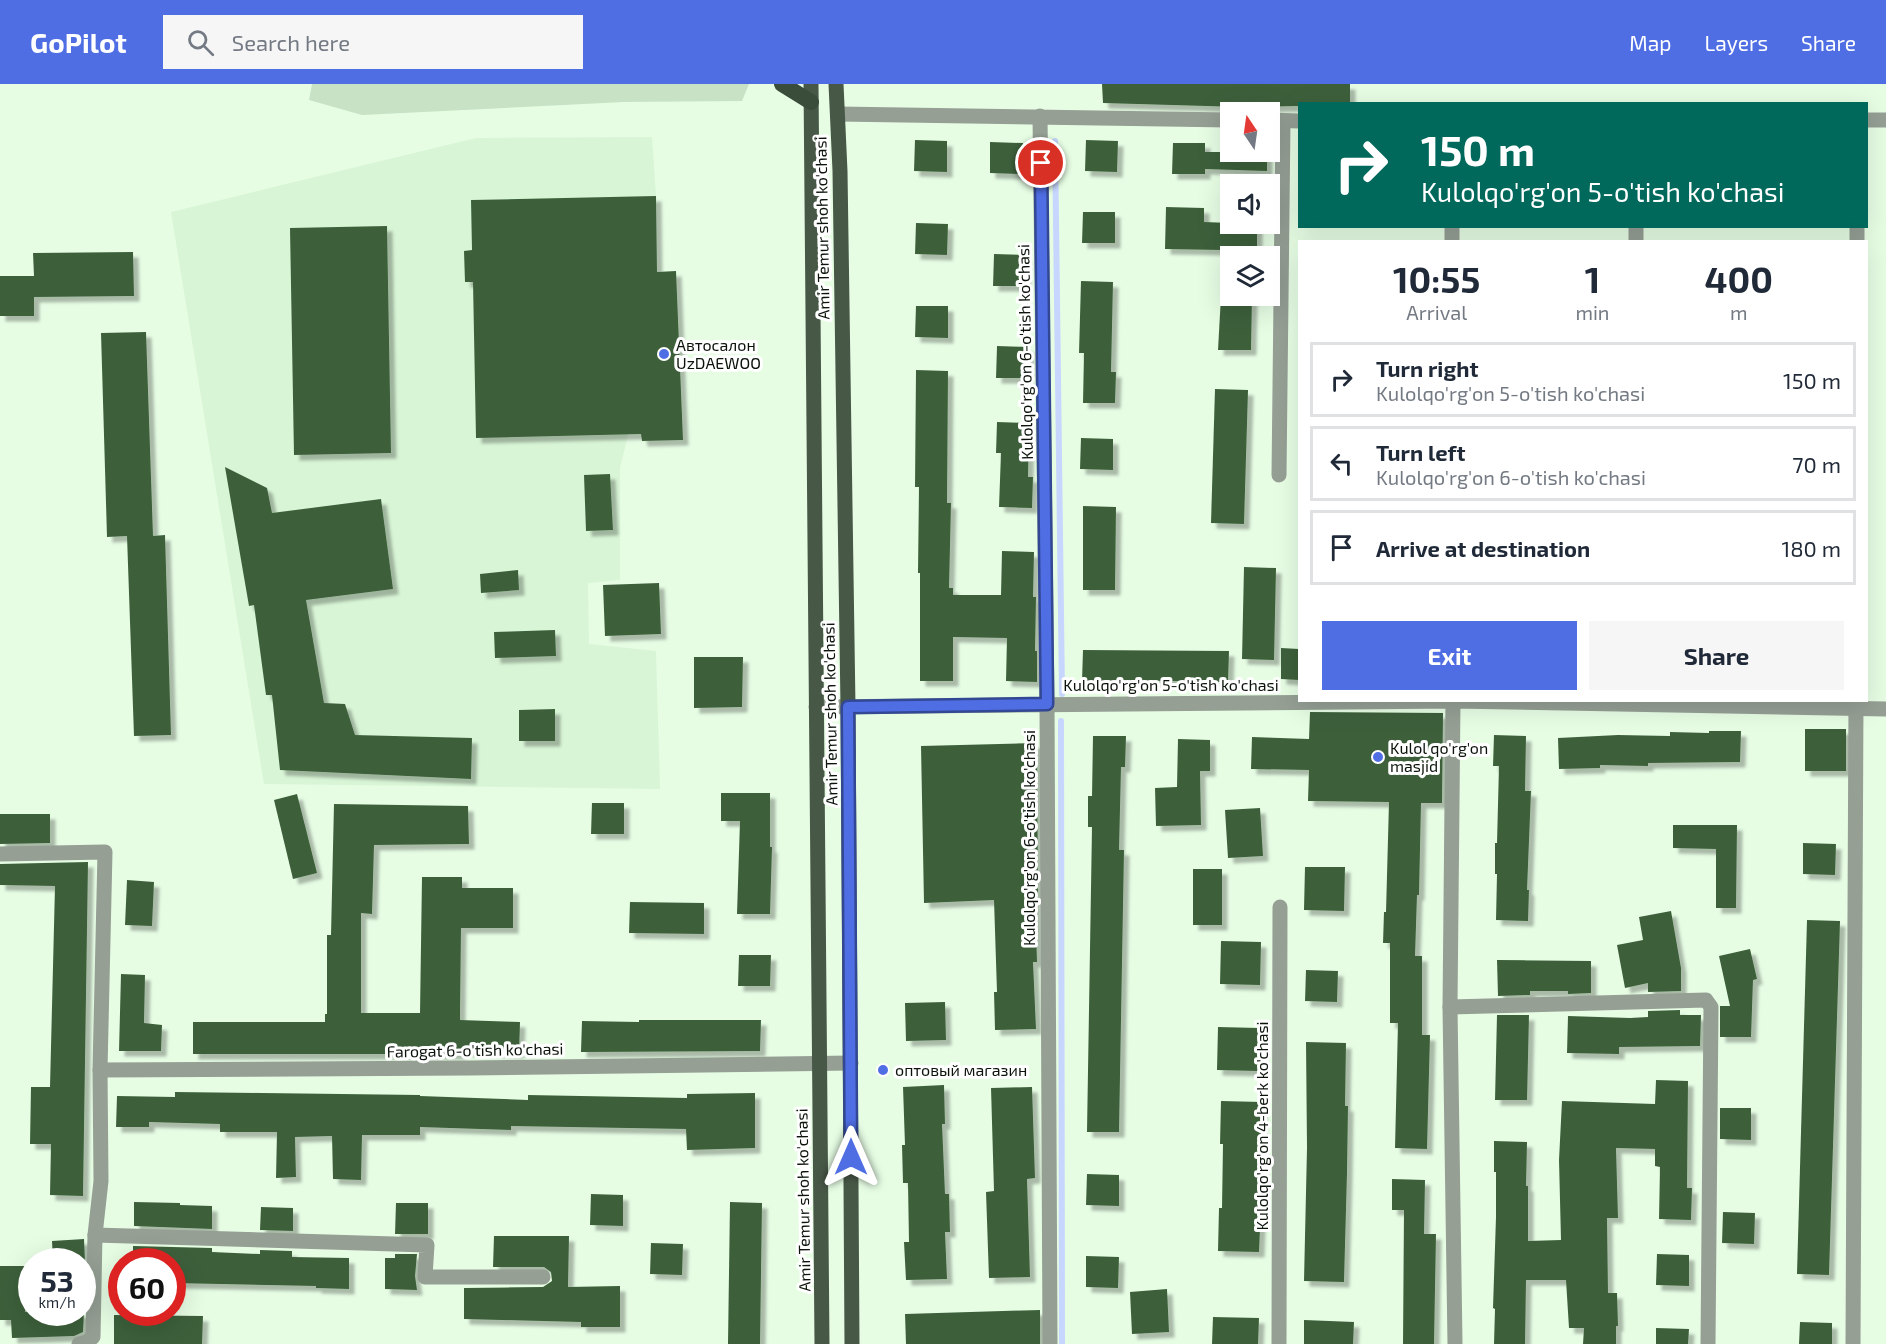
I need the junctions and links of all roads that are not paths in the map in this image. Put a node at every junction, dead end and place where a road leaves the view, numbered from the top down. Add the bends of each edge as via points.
1 (782, 84) edge
2 (811, 84) edge
3 (837, 84) edge
4 (811, 102) junction
5 (838, 114) junction
6 (1040, 116) junction
7 (1220, 120) edge
8 (1868, 120) edge
9 (1886, 120) edge
10 (1280, 121) edge
11 (1298, 121) edge
12 (1276, 162) edge
13 (1279, 475) dead end
14 (1318, 702) edge
15 (1453, 702) edge
16 (1587, 702) edge
17 (1047, 704) junction
18 (1856, 704) edge
19 (816, 707) junction
20 (848, 707) junction
21 (1886, 709) edge
22 (0, 854) edge
23 (1280, 907) dead end
24 (1450, 1007) junction
25 (850, 1063) junction
26 (819, 1064) junction
27 (100, 1070) junction
28 (95, 1235) junction
29 (543, 1277) dead end
30 (79, 1344) edge
31 (822, 1344) edge
32 (852, 1344) edge
33 (1050, 1344) edge
34 (1280, 1344) edge
35 (1455, 1344) edge
36 (1708, 1344) edge
37 (1853, 1344) edge

1 - 4 highway
2 - 4 main road, Amir Temur shoh ko'chasi
3 - 5 main road, Amir Temur shoh ko'chasi
4 - 19 main road, Amir Temur shoh ko'chasi
5 - 6 street
5 - 20 main road, Amir Temur shoh ko'chasi
6 - 7 street
6 - 17 street, Kulolqo'rg'on 6-o'tish ko'chasi
8 - 9 street
10 - 11 street
12 - 13 street
14 - 17 street, Kulolqo'rg'on 5-o'tish ko'chasi
15 - 24 street
16 - 18 street, Kulolqo'rg'on 5-o'tish ko'chasi
17 - 20 street, Kulolqo'rg'on 5-o'tish ko'chasi
17 - 33 street, Kulolqo'rg'on 6-o'tish ko'chasi
18 - 21 street, Kulolqo'rg'on 5-o'tish ko'chasi
18 - 37 street
19 - 20 street, Kulolqo'rg'on 5-o'tish ko'chasi
19 - 26 main road, Amir Temur shoh ko'chasi
20 - 25 main road, Amir Temur shoh ko'chasi
22 - 27 street via 105,852
23 - 34 street, Kulolqo'rg'on 4-berk ko'chasi
24 - 35 street
24 - 36 street via 1706,1000 1709,1003
25 - 26 street, Farogat 6-o'tish ko'chasi
25 - 32 main road, Amir Temur shoh ko'chasi
26 - 27 street, Farogat 6-o'tish ko'chasi
26 - 31 main road, Amir Temur shoh ko'chasi
27 - 28 street via 100,1182
28 - 29 street via 427,1245 425,1277
28 - 30 street via 93,1337

